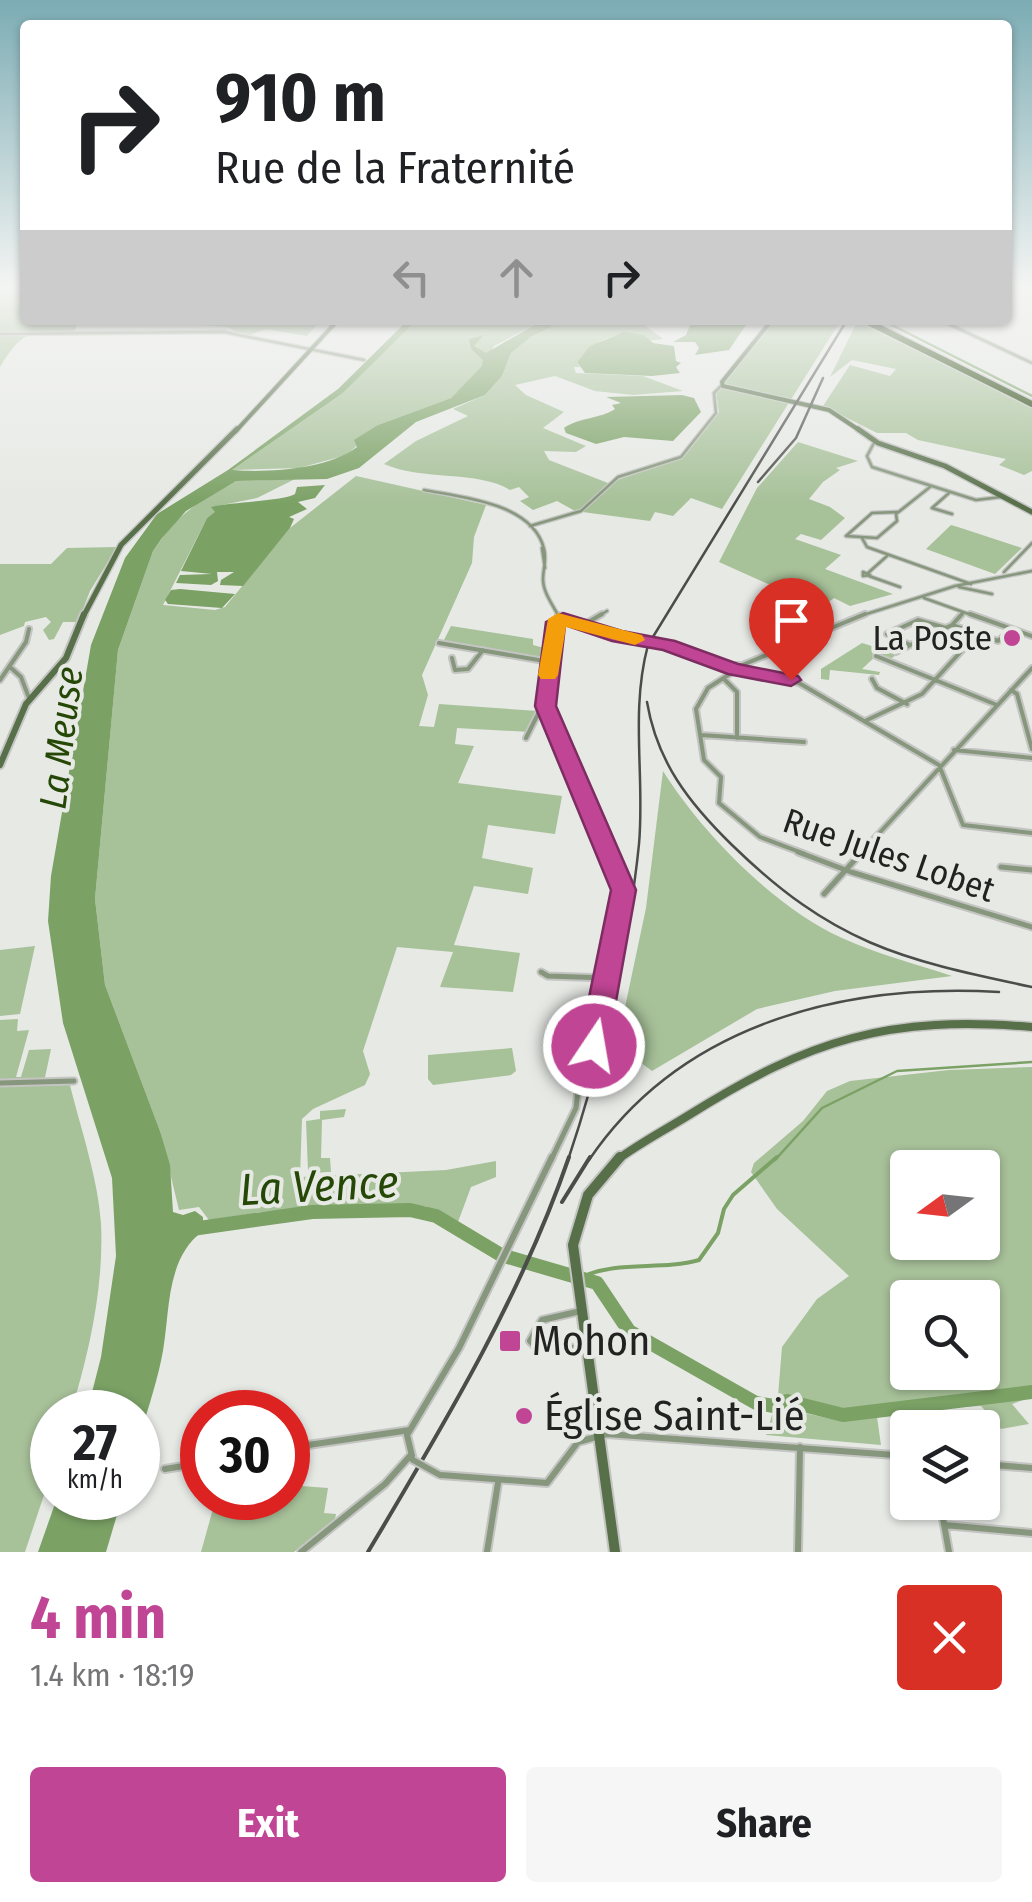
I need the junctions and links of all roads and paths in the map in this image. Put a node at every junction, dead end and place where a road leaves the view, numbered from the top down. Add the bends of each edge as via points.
1 (305, 359) edge
2 (741, 359) edge
3 (946, 359) edge
4 (719, 387) junction
5 (1032, 402) edge
6 (875, 441) junction
7 (930, 487) junction
8 (424, 490) dead end
9 (949, 493) junction
10 (1002, 496) junction
11 (580, 511) joint
12 (1032, 512) edge
13 (952, 514) dead end
14 (897, 515) junction
15 (530, 526) junction
16 (862, 538) junction
17 (1032, 543) edge
18 (888, 555) junction
19 (1032, 570) edge
20 (1005, 574) junction
21 (971, 584) junction
22 (900, 587) dead end
23 (960, 587) junction
24 (992, 594) dead end
25 (924, 598) junction
26 (607, 611) dead end
27 (963, 613) junction
28 (560, 618) junction
29 (952, 625) junction
30 (584, 626) junction
31 (29, 628) dead end
32 (946, 628) junction
33 (1012, 629) junction
34 (977, 634) junction
35 (1032, 636) edge
36 (440, 643) dead end
37 (910, 646) junction
38 (484, 650) junction
39 (896, 652) dead end
40 (876, 656) dead end
41 (452, 658) dead end
42 (550, 662) junction
43 (10, 667) junction
44 (737, 668) junction
45 (1032, 668) edge
46 (1024, 678) junction
47 (724, 679) junction
48 (872, 679) dead end
49 (0, 680) edge
50 (937, 680) junction
51 (1032, 680) edge
52 (1011, 690) junction
53 (30, 698) junction
54 (907, 704) junction
55 (996, 705) junction
56 (546, 707) junction
57 (865, 722) junction
58 (701, 734) junction
59 (526, 738) dead end
60 (737, 738) junction
61 (804, 742) dead end
62 (1032, 749) edge
63 (954, 750) junction
64 (1032, 758) edge
65 (0, 765) edge
66 (938, 766) junction
67 (735, 818) joint
68 (1032, 834) edge
69 (1001, 867) dead end
70 (845, 870) junction
71 (1032, 870) edge
72 (824, 894) dead end
73 (1032, 927) edge
74 (542, 972) dead end
75 (608, 978) junction
76 (1032, 1027) edge
77 (74, 1081) dead end
78 (0, 1084) edge
79 (581, 1311) junction
80 (586, 1346) junction
81 (410, 1430) junction
82 (598, 1434) junction
83 (310, 1443) edge
84 (800, 1446) junction
85 (890, 1454) edge
86 (411, 1458) junction
87 (1000, 1465) edge
88 (180, 1467) edge
89 (1032, 1468) edge
90 (165, 1470) dead end
91 (498, 1482) junction
92 (943, 1520) edge
93 (944, 1525) junction
94 (1032, 1533) edge
95 (301, 1552) edge
96 (487, 1552) edge
97 (615, 1552) edge
98 (798, 1552) edge
99 (949, 1552) edge

1 - 53 main road via 121,545 66,658
2 - 4 main road
3 - 5 highway
4 - 6 main road via 829,410
4 - 11 street via 716,413 685,454 610,481
6 - 7 street via 870,466
6 - 10 main road
7 - 9 street
7 - 14 street
8 - 15 street via 494,506
9 - 10 street via 976,500
9 - 13 street via 932,508
10 - 12 main road
11 - 15 street
14 - 16 street via 878,538
14 - 16 street via 872,513 846,536
15 - 28 street via 541,538 542,589
16 - 18 street via 866,548
17 - 20 street
18 - 21 street
18 - 22 street via 869,574
19 - 20 street
20 - 21 street
21 - 23 street
23 - 24 street
23 - 25 street
25 - 27 street
25 - 44 street via 822,629
26 - 30 street
27 - 29 street
27 - 33 street
28 - 30 street
28 - 42 street
29 - 32 street
29 - 34 street
30 - 44 street, bridge
31 - 43 street
32 - 37 street
32 - 37 street via 918,620 886,634
33 - 34 street via 1002,640
33 - 35 street
34 - 50 street
36 - 38 street
37 - 39 street
38 - 41 street via 468,669 455,670
38 - 42 street
40 - 50 street
42 - 56 street
43 - 49 street
43 - 53 street
44 - 47 street
44 - 57 street via 799,683
45 - 46 street
46 - 51 street
46 - 52 street
47 - 58 street via 697,702 694,719
47 - 60 street via 736,692
48 - 54 street
50 - 54 street
50 - 55 street
52 - 55 street
52 - 62 street
53 - 65 main road
54 - 57 street
55 - 63 street
56 - 59 street
56 - 75 street via 622,885
57 - 66 street
58 - 60 street
58 - 67 street via 704,760 721,778 718,801
60 - 61 street
63 - 64 street
63 - 66 street
66 - 68 street via 963,825
66 - 70 street
67 - 70 street, Rue Jules Lobet via 756,836
69 - 71 street
70 - 72 street
70 - 73 street, Rue Jules Lobet
74 - 75 street
75 - 81 street via 576,1108 444,1378
76 - 79 main road via 910,1025 834,1040 768,1066 609,1167 576,1222
77 - 78 street
79 - 80 main road
79 - 80 street via 543,1318 530,1341 539,1350
80 - 82 main road
81 - 83 street
81 - 86 street
82 - 84 street
82 - 91 street via 578,1442 547,1483
82 - 97 main road
84 - 85 street
84 - 98 street
86 - 91 street, bridge via 440,1475
86 - 95 street
87 - 89 street
88 - 90 street
91 - 96 street
92 - 93 street
93 - 94 street
93 - 99 street

